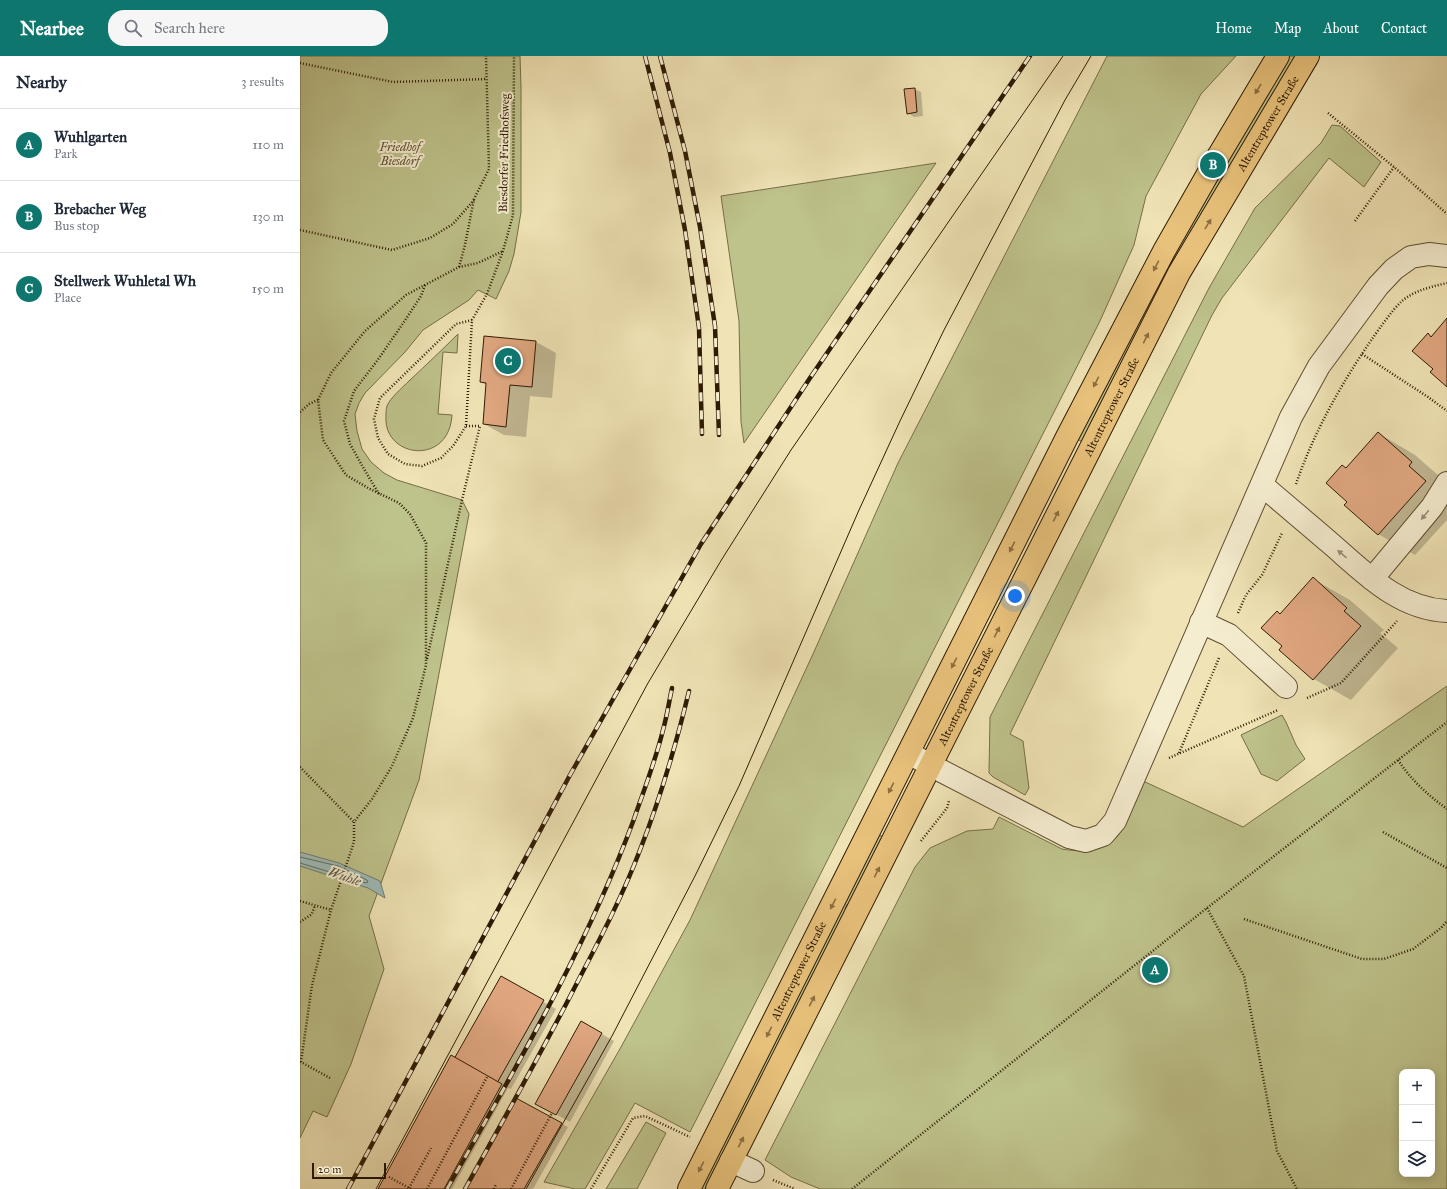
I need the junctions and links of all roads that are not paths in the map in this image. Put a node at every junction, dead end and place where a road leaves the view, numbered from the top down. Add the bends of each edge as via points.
1 (1278, 56) edge
2 (1308, 56) edge
3 (1447, 256) edge
4 (1447, 483) edge
5 (1262, 485) junction
6 (1372, 580) junction
7 (1447, 611) edge
8 (1202, 622) junction
9 (1286, 687) dead end
10 (909, 753) junction
11 (930, 766) junction
12 (731, 1161) junction
13 (753, 1171) dead end
14 (689, 1189) edge
15 (717, 1189) edge

1 -> 10 main road, Altentreptower Straße via 1216,158 1164,251 1067,437
11 -> 2 main road, Altentreptower Straße via 1179,273
3 - 5 lane via 1429,254 1411,257 1394,269 1378,286 1319,366 1291,417
4 -> 6 lane via 1432,507
6 -> 5 lane
5 - 8 lane
6 - 7 lane via 1413,605
8 - 9 lane via 1229,635
8 - 11 lane via 1115,821 1103,835 1086,841 1069,837
10 - 11 lane
10 -> 14 main road, Altentreptower Straße
12 -> 11 main road, Altentreptower Straße
12 - 13 lane
12 - 15 main road, Altentreptower Straße

